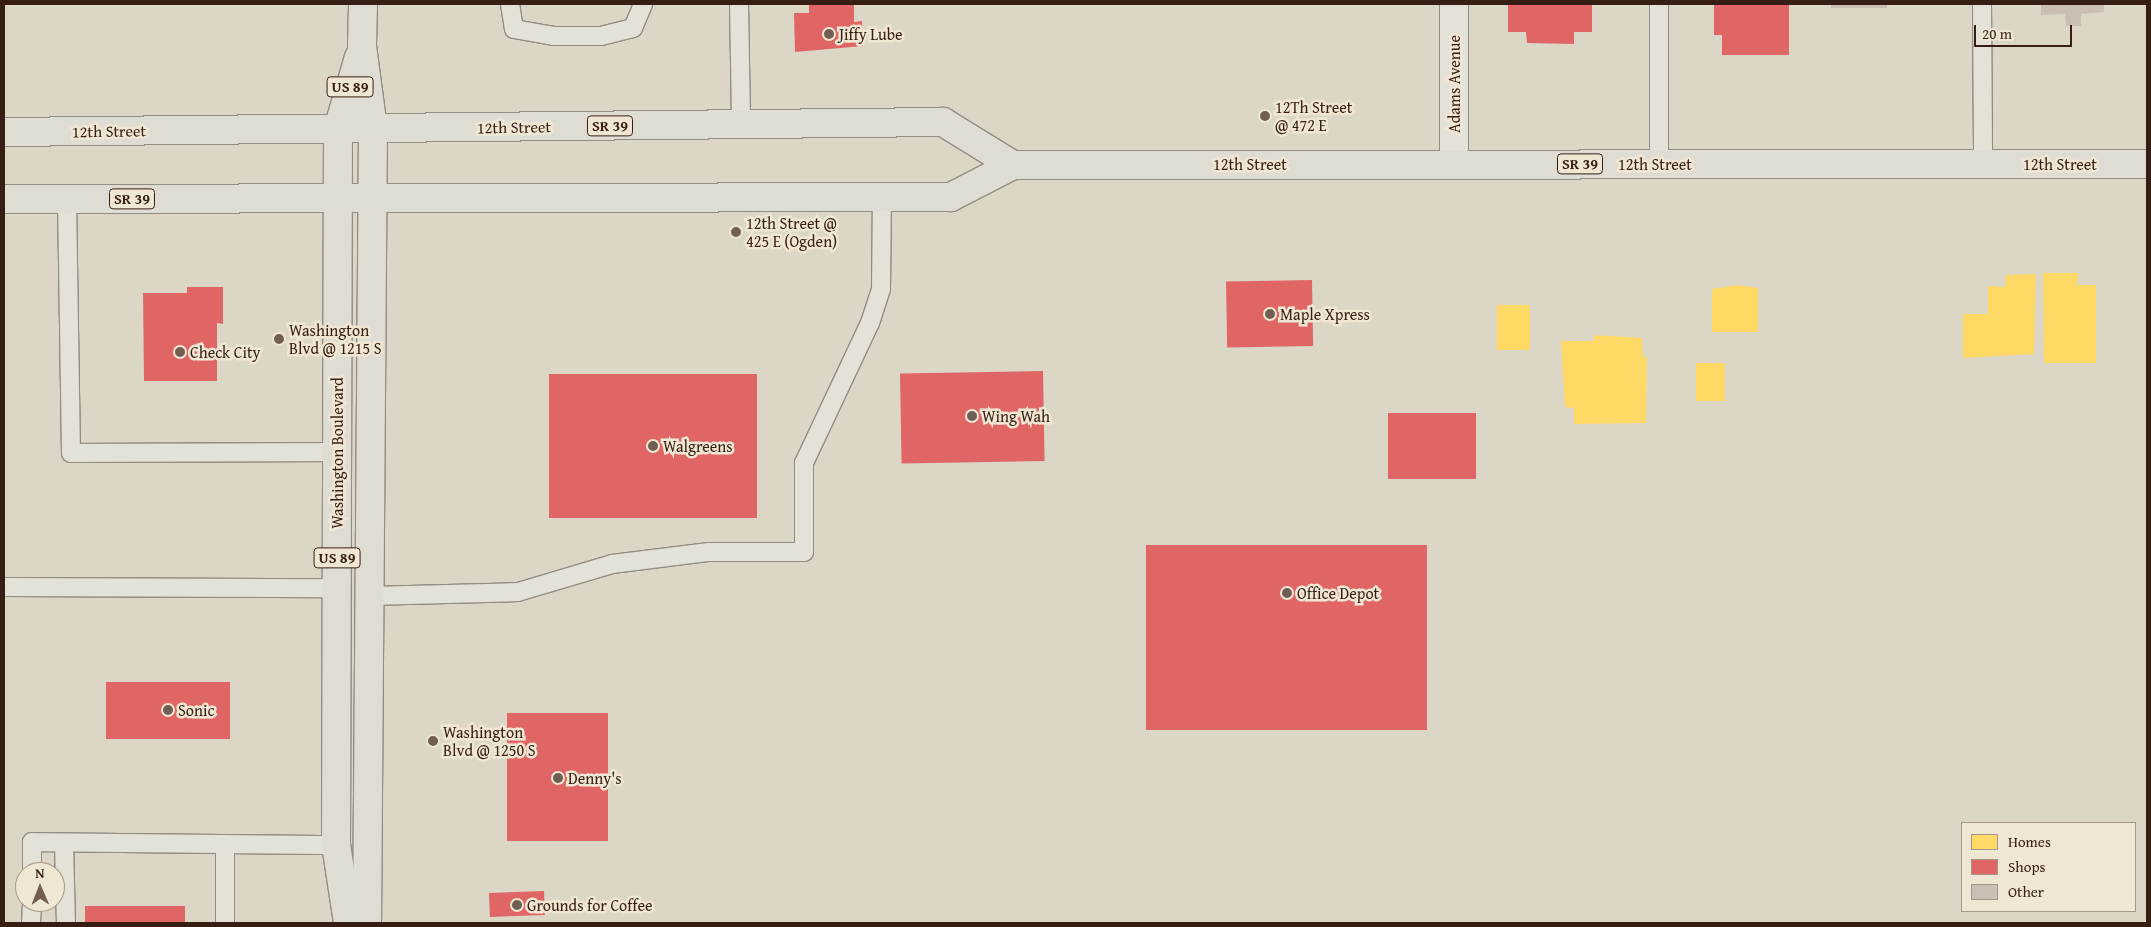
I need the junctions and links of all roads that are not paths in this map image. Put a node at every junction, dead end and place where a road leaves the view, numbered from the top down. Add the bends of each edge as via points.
1 (363, 4) edge
2 (510, 4) edge
3 (643, 4) edge
4 (739, 4) edge
5 (1454, 4) edge
6 (1659, 4) edge
7 (1982, 4) edge
8 (362, 46) junction
9 (741, 124) junction
10 (373, 128) junction
11 (338, 129) junction
12 (4, 132) edge
13 (1454, 164) junction
14 (1659, 164) junction
15 (1983, 164) junction
16 (2147, 164) edge
17 (1012, 165) junction
18 (882, 197) junction
19 (372, 198) junction
20 (4, 199) edge
21 (67, 199) junction
22 (338, 199) junction
23 (337, 452) junction
24 (4, 587) edge
25 (337, 588) junction
26 (369, 596) junction
27 (64, 843) junction
28 (225, 844) junction
29 (336, 845) junction
30 (32, 862) edge
31 (66, 923) edge
32 (225, 923) edge
33 (348, 923) edge
34 (367, 923) edge

1 - 8 main road, Washington Boulevard / US 89
2 - 3 lane via 514,29 592,36 633,28
4 - 9 lane
5 - 13 street, Adams Avenue
6 - 14 lane
7 - 15 lane
8 - 10 main road, Washington Boulevard / US 89
8 - 11 main road, Washington Boulevard / US 89
9 - 10 main road, 12th Street / SR 39
9 - 17 main road, 12th Street / SR 39 via 943,122
10 - 11 main road, 12th Street / SR 39
10 - 19 main road, Washington Boulevard / US 89
11 - 12 main road, 12th Street / SR 39
11 - 22 main road, Washington Boulevard / US 89
13 - 14 main road, 12th Street / SR 39
13 - 17 main road, 12th Street / SR 39
14 - 15 main road, 12th Street / SR 39
15 - 16 main road, 12th Street / SR 39
17 - 18 main road, 12th Street / SR 39 via 951,196
18 - 19 main road, 12th Street / SR 39
18 - 26 lane via 881,289 870,323 804,463 804,552 709,552 612,564 518,592
19 - 22 main road, 12th Street / SR 39
19 - 26 main road, Washington Boulevard / US 89
20 - 21 main road, 12th Street / SR 39
21 - 22 main road, 12th Street / SR 39
21 - 23 lane via 71,452
22 - 23 main road, Washington Boulevard / US 89
23 - 25 main road, Washington Boulevard / US 89
24 - 25 lane
25 - 29 main road, Washington Boulevard / US 89
26 - 34 main road, Washington Boulevard / US 89
27 - 28 lane
27 - 30 lane via 32,842
27 - 31 lane
28 - 29 lane
28 - 32 lane
29 - 33 main road, Washington Boulevard / US 89

